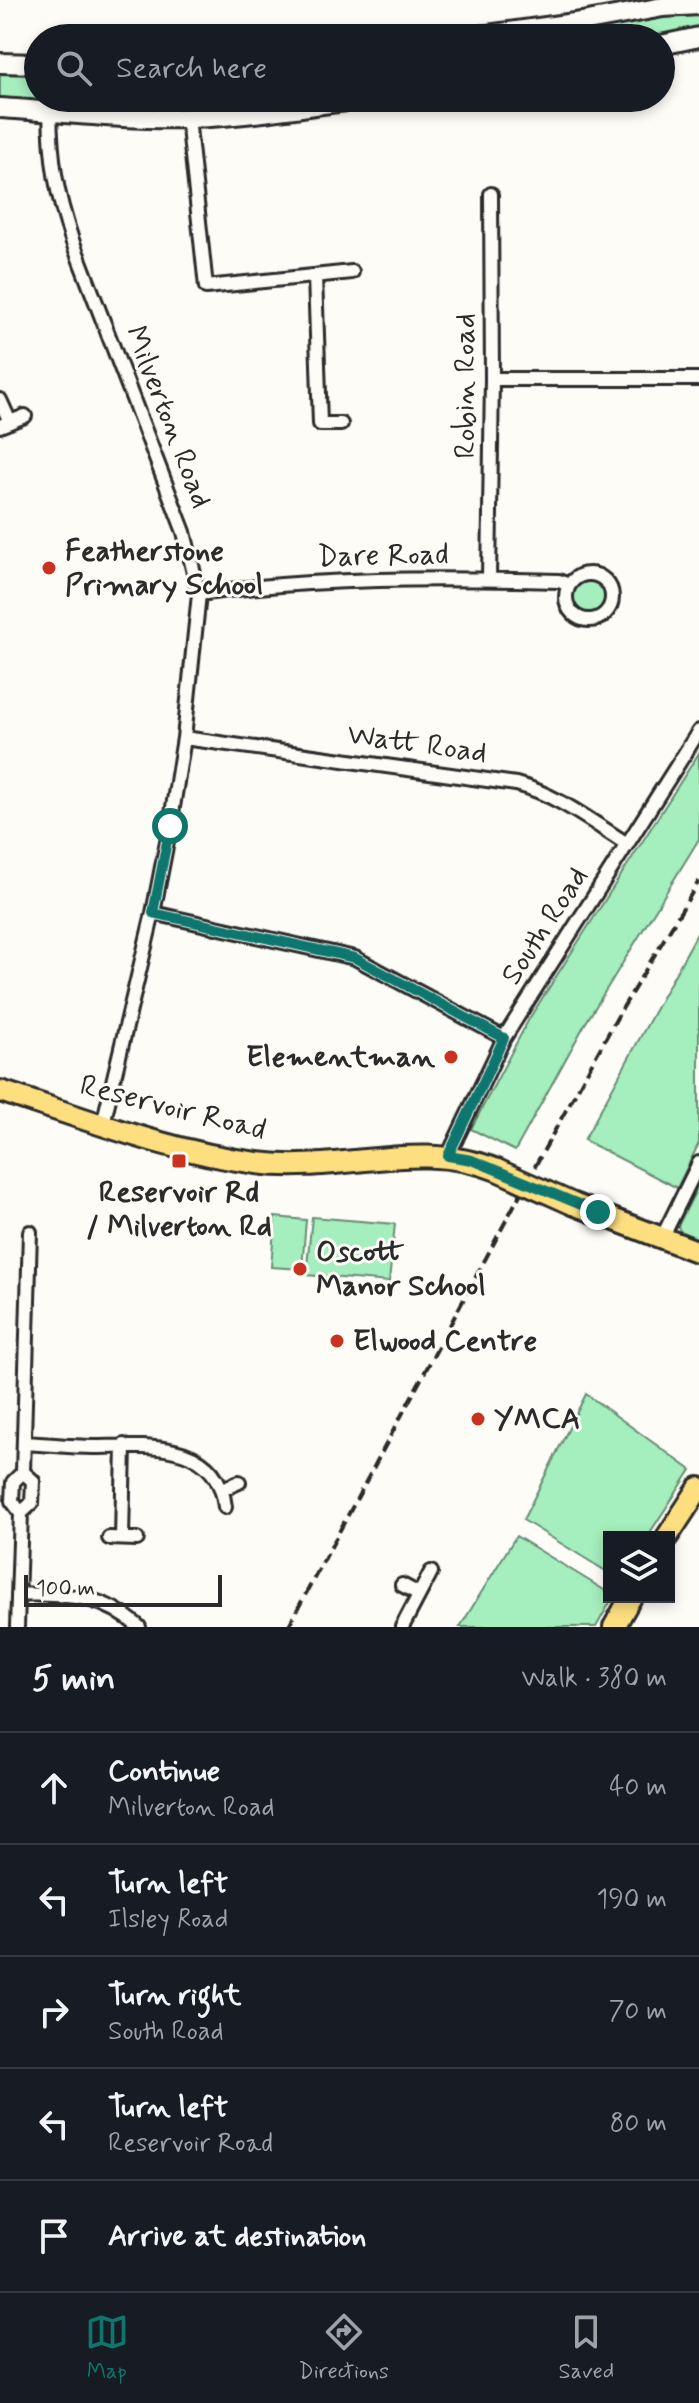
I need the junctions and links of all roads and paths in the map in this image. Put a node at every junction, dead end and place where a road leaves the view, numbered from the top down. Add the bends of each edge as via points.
1 (699, 5) edge
2 (567, 24) edge
3 (699, 37) edge
4 (675, 42) edge
5 (0, 63) edge
6 (24, 64) edge
7 (0, 108) edge
8 (24, 109) edge
9 (50, 112) edge
10 (61, 112) edge
11 (266, 112) edge
12 (188, 118) junction
13 (491, 194) dead end
14 (352, 272) dead end
15 (315, 276) junction
16 (699, 378) edge
17 (492, 379) junction
18 (0, 400) edge
19 (25, 416) dead end
20 (5, 424) edge
21 (341, 424) dead end
22 (489, 579) junction
23 (569, 585) dead end
24 (199, 594) junction
25 (699, 731) edge
26 (184, 738) junction
27 (627, 844) junction
28 (153, 913) junction
29 (504, 1038) junction
30 (0, 1091) edge
31 (103, 1124) junction
32 (448, 1156) junction
33 (699, 1163) edge
34 (30, 1232) dead end
35 (662, 1238) junction
36 (699, 1252) edge
37 (24, 1443) junction
38 (124, 1445) junction
39 (23, 1472) junction
40 (239, 1482) dead end
41 (699, 1488) edge
42 (223, 1489) junction
43 (225, 1507) dead end
44 (21, 1513) junction
45 (671, 1531) edge
46 (137, 1539) dead end
47 (431, 1572) dead end
48 (402, 1585) dead end
49 (18, 1594) junction
50 (419, 1594) junction
51 (628, 1603) edge
52 (17, 1627) edge
53 (139, 1627) edge
54 (402, 1627) edge
55 (614, 1627) edge

1 - 2 main road
3 - 4 main road
5 - 6 main road
7 - 8 main road
9 - 24 street, Milverton Road via 58,197 184,532
10 - 12 main road
11 - 12 main road
12 - 15 street via 206,287
13 - 17 street, Robin Road
14 - 15 street
15 - 21 street via 320,424
16 - 17 street
17 - 22 street, Robin Road
18 - 20 street
19 - 20 street
22 - 23 street, Dare Road
22 - 24 street, Dare Road via 302,584
24 - 26 street, Milverton Road
25 - 27 street, South Road
26 - 27 street, Watt Road via 533,788
26 - 28 street, Milverton Road
27 - 29 street, South Road
28 - 29 street via 355,958
28 - 31 street, Milverton Road
29 - 32 street, South Road
30 - 31 main road, Reservoir Road
31 - 32 main road, Reservoir Road via 185,1149 257,1163
32 - 35 main road, Reservoir Road, bridge via 472,1160
33 - 35 street
34 - 37 street
35 - 36 main road, Reservoir Road
37 - 38 street
37 - 39 street
38 - 42 street via 195,1458
38 - 46 street via 115,1538
39 - 44 street via 13,1482 12,1501
39 - 44 street via 33,1481 32,1503
40 - 42 street
41 - 45 main road
42 - 43 street
44 - 49 street
47 - 50 street
48 - 50 street
49 - 52 street
49 - 53 street via 104,1602
50 - 54 street
51 - 55 main road

